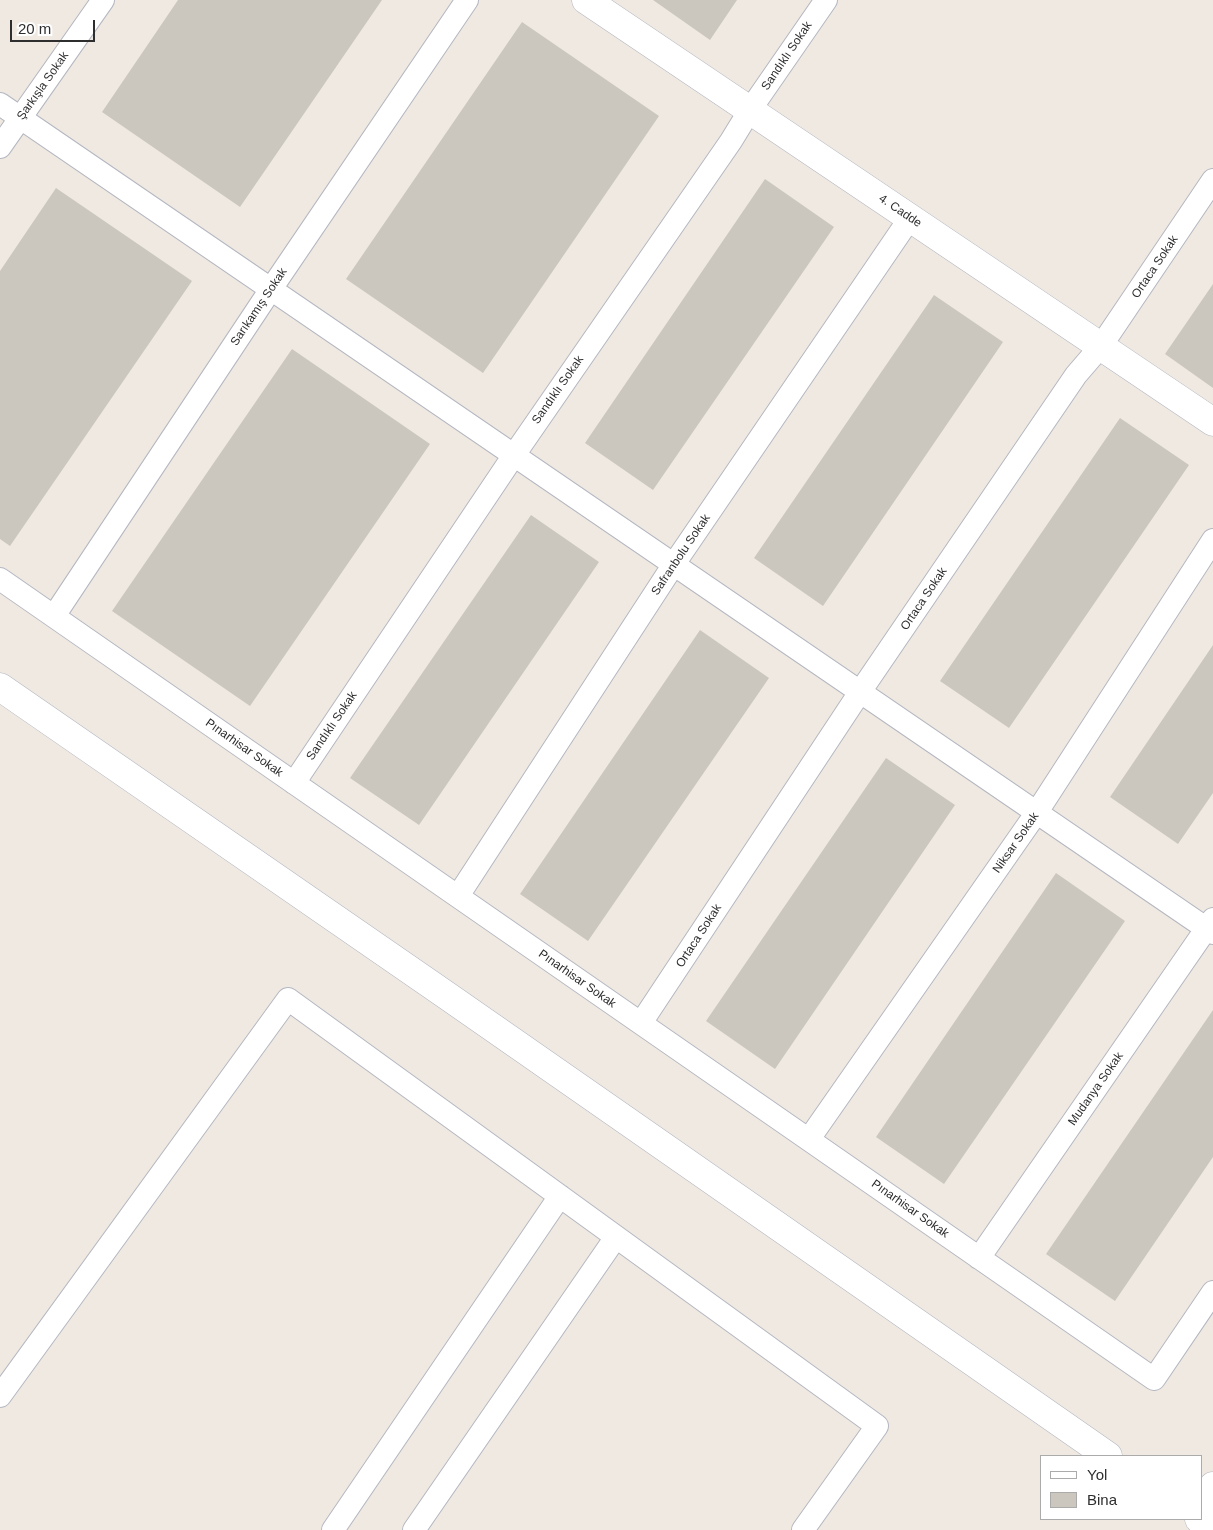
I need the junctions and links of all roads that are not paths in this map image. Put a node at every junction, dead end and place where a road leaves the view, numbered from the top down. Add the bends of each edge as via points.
1 (103, 0) edge
2 (467, 0) edge
3 (586, 0) edge
4 (826, 0) edge
5 (0, 104) edge
6 (750, 110) junction
7 (21, 118) junction
8 (0, 147) edge
9 (1213, 180) edge
10 (910, 218) junction
11 (271, 289) junction
12 (1101, 346) junction
13 (1213, 422) edge
14 (514, 455) junction
15 (1213, 540) edge
16 (674, 564) junction
17 (0, 579) edge
18 (54, 616) junction
19 (0, 687) edge
20 (860, 692) junction
21 (294, 783) junction
22 (1037, 812) junction
23 (458, 896) junction
24 (1211, 927) edge
25 (641, 1023) junction
26 (809, 1140) junction
27 (560, 1196) junction
28 (616, 1237) junction
29 (979, 1258) junction
30 (1213, 1292) edge
31 (0, 1396) edge
32 (1107, 1455) edge
33 (1213, 1486) edge
34 (1203, 1501) edge
35 (1201, 1520) edge
36 (1213, 1527) edge
37 (333, 1530) edge
38 (414, 1530) edge
39 (803, 1530) edge

1 - 7 street, Şarkışla Sokak
2 - 11 street, Sarıkamış Sokak
3 - 6 street, 4. Cadde
4 - 6 street, Sandıklı Sokak
5 - 7 street
6 - 10 street, 4. Cadde
6 - 14 street, Sandıklı Sokak
7 - 8 street, Şarkışla Sokak
7 - 11 street
9 - 12 street, Ortaca Sokak
10 - 12 street, 4. Cadde
10 - 16 street, Safranbolu Sokak
11 - 14 street
11 - 18 street, Sarıkamış Sokak
12 - 13 street, 4. Cadde
12 - 20 street, Ortaca Sokak via 1076,375
14 - 16 street
14 - 21 street, Sandıklı Sokak
15 - 22 street, Niksar Sokak
16 - 20 street
16 - 23 street, Safranbolu Sokak
17 - 18 street, Pınarhisar Sokak
18 - 21 street, Pınarhisar Sokak
19 - 32 street
20 - 22 street
20 - 25 street, Ortaca Sokak
21 - 23 street, Pınarhisar Sokak
22 - 24 street
22 - 26 street, Niksar Sokak
23 - 25 street, Pınarhisar Sokak
24 - 29 street, Mudanya Sokak
25 - 26 street, Pınarhisar Sokak
26 - 29 street, Pınarhisar Sokak
27 - 28 street
27 - 31 street via 288,999
27 - 37 street
28 - 38 street
28 - 39 street via 877,1426
29 - 30 street, Pınarhisar Sokak via 1154,1379
33 - 34 street
35 - 36 street

